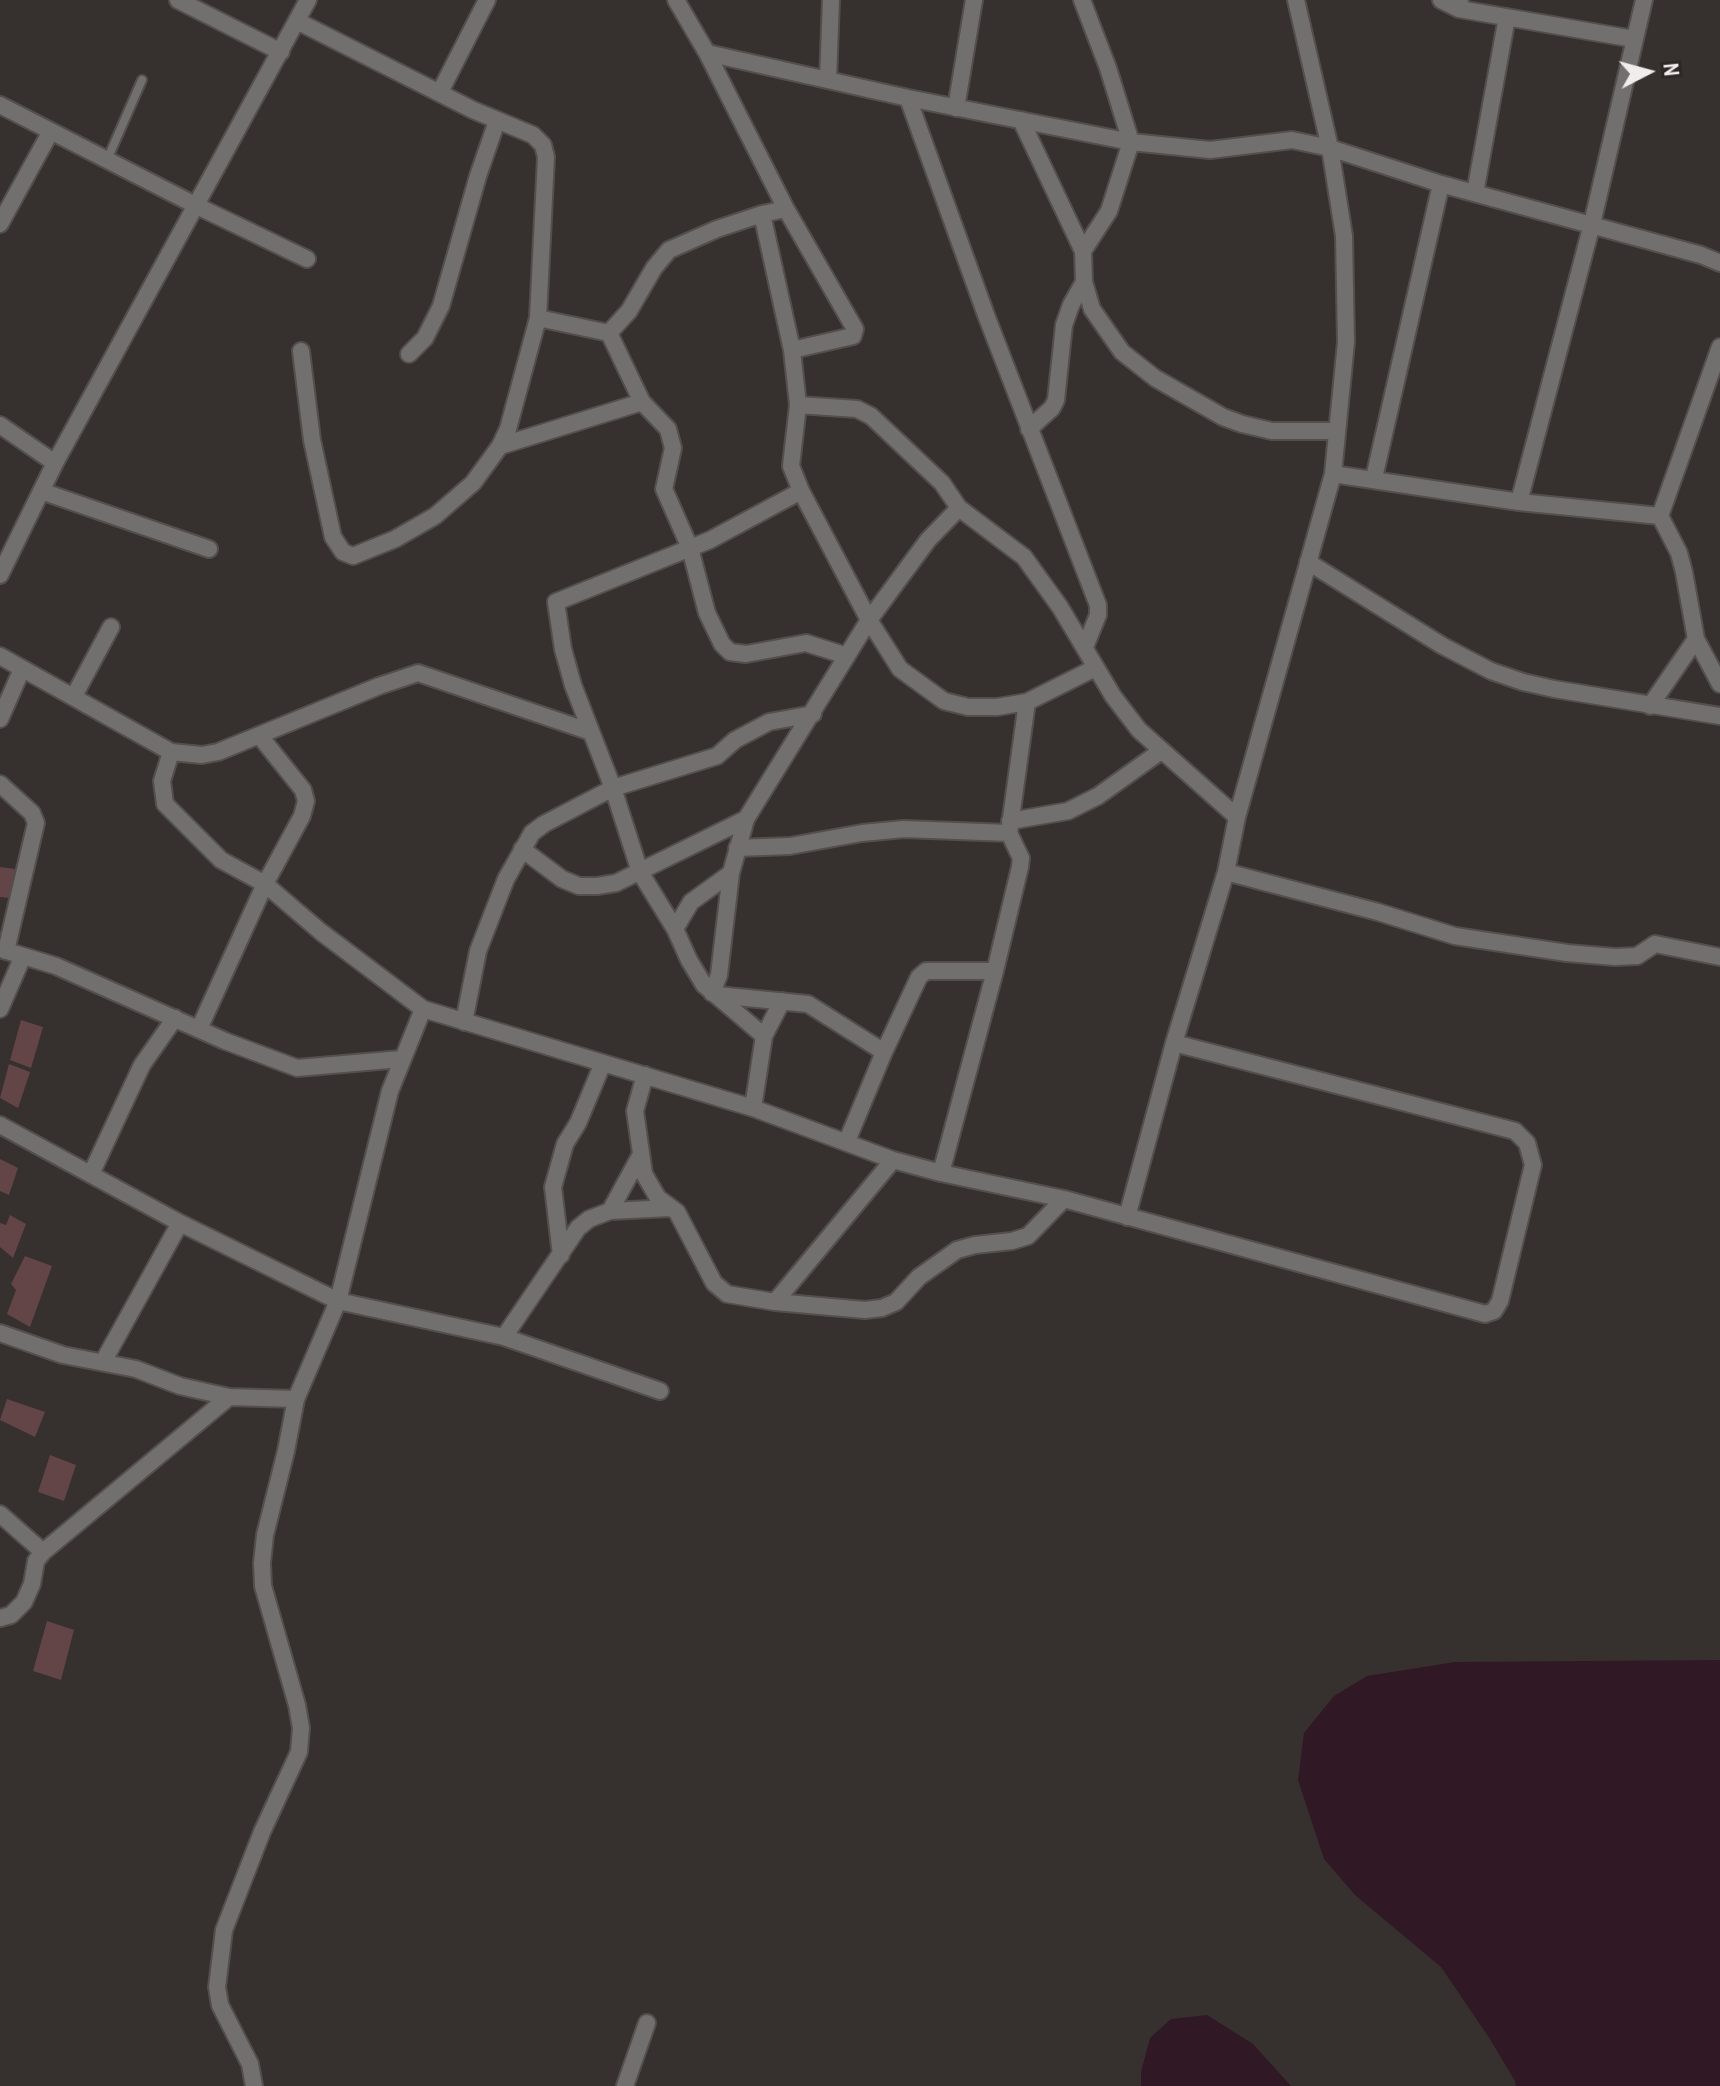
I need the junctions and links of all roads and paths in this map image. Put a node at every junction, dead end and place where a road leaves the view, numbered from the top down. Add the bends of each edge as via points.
1 (178, 0) edge
2 (308, 0) edge
3 (487, 0) edge
4 (676, 0) edge
5 (831, 0) edge
6 (974, 0) edge
7 (1066, 0) edge
8 (1296, 0) edge
9 (1441, 0) edge
10 (1644, 0) edge
11 (1460, 4) edge
12 (1084, 6) edge
13 (1507, 17) junction
14 (297, 21) junction
15 (1634, 39) junction
16 (281, 52) junction
17 (707, 53) junction
18 (142, 80) dead end
19 (828, 80) junction
20 (440, 92) junction
21 (908, 98) junction
22 (0, 105) edge
23 (956, 108) junction
24 (1021, 120) junction
25 (497, 121) junction
26 (51, 131) junction
27 (1131, 142) junction
28 (1330, 148) junction
29 (107, 160) junction
30 (1441, 184) junction
31 (1475, 193) junction
32 (197, 206) junction
33 (786, 209) junction
34 (762, 214) junction
35 (0, 224) edge
36 (1592, 224) junction
37 (1083, 251) junction
38 (307, 259) dead end
39 (1720, 263) edge
40 (1084, 282) junction
41 (538, 318) junction
42 (609, 333) junction
43 (1720, 347) edge
44 (792, 350) junction
45 (301, 351) dead end
46 (409, 354) dead end
47 (642, 402) junction
48 (798, 405) junction
49 (0, 425) edge
50 (1029, 429) junction
51 (1337, 431) junction
52 (500, 446) junction
53 (55, 463) junction
54 (1333, 474) junction
55 (1374, 478) junction
56 (41, 491) junction
57 (801, 491) junction
58 (1519, 502) junction
59 (959, 508) junction
60 (1660, 516) junction
61 (690, 548) junction
62 (209, 549) dead end
63 (1308, 562) junction
64 (0, 575) edge
65 (869, 620) junction
66 (111, 627) dead end
67 (1696, 639) junction
68 (1085, 647) junction
69 (0, 656) edge
70 (847, 656) junction
71 (1095, 668) junction
72 (22, 669) junction
73 (1720, 684) edge
74 (74, 696) junction
75 (1027, 702) junction
76 (1650, 706) junction
77 (813, 714) junction
78 (1720, 716) edge
79 (0, 719) edge
80 (591, 732) junction
81 (259, 735) junction
82 (1161, 751) junction
83 (171, 752) junction
84 (0, 784) edge
85 (613, 788) junction
86 (1237, 817) junction
87 (746, 819) junction
88 (1009, 827) junction
89 (737, 848) junction
90 (522, 849) junction
91 (640, 872) junction
92 (1226, 872) junction
93 (731, 873) junction
94 (265, 884) junction
95 (657, 900) junction
96 (691, 902) junction
97 (675, 929) junction
98 (10, 952) edge
99 (1720, 957) edge
100 (995, 971) junction
101 (714, 994) junction
102 (782, 1001) junction
103 (0, 1009) edge
104 (423, 1009) junction
105 (175, 1018) junction
106 (464, 1022) junction
107 (199, 1029) junction
108 (764, 1036) junction
109 (1174, 1043) junction
110 (884, 1052) junction
111 (401, 1059) junction
112 (603, 1063) junction
113 (645, 1075) junction
114 (753, 1108) junction
115 (0, 1125) edge
116 (847, 1141) junction
117 (640, 1156) junction
118 (893, 1160) junction
119 (941, 1173) junction
120 (91, 1174) junction
121 (1064, 1199) junction
122 (670, 1208) junction
123 (610, 1211) junction
124 (1127, 1217) junction
125 (180, 1223) junction
126 (561, 1255) junction
127 (338, 1301) junction
128 (775, 1302) junction
129 (0, 1333) edge
130 (504, 1337) junction
131 (103, 1362) junction
132 (660, 1391) dead end
133 (229, 1397) junction
134 (296, 1399) junction
135 (0, 1514) edge
136 (43, 1552) junction
137 (0, 1618) edge
138 (647, 2023) dead end
139 (254, 2086) edge
140 (625, 2086) edge

1 - 16 street
2 - 14 street
3 - 20 street
4 - 17 street
5 - 19 street
6 - 23 street
7 - 12 street
8 - 28 street
9 - 11 street
10 - 15 street
11 - 13 street
12 - 27 street
13 - 15 street
13 - 31 street
14 - 16 street
14 - 20 street
15 - 36 street
16 - 32 street
17 - 19 street
17 - 33 street
18 - 29 lane
19 - 21 street
20 - 25 street
21 - 23 street
21 - 50 street
22 - 26 street
23 - 24 street
24 - 27 street
24 - 37 street
25 - 41 street via 533,135 546,157
25 - 46 street via 441,306 425,338
26 - 29 street
26 - 35 street
27 - 28 street via 1210,150 1292,140
27 - 37 street via 1109,211
28 - 30 street
28 - 51 street via 1344,236 1346,342
29 - 32 street
30 - 31 street
30 - 55 street
31 - 36 street
32 - 38 street
32 - 53 street
33 - 34 street
33 - 44 street via 856,333
34 - 42 street via 669,250
34 - 44 street
36 - 39 street
36 - 58 street
37 - 40 street
40 - 50 street via 1064,325 1056,400
40 - 51 street via 1092,309 1122,352 1155,378 1242,424 1272,431
41 - 42 street
41 - 52 street
42 - 47 street
43 - 60 street
44 - 48 street
45 - 52 street via 315,455 333,537 343,552 353,556 435,516 473,483
47 - 52 street
47 - 61 street via 668,429 673,448 664,489
48 - 57 street via 790,460
48 - 59 street via 857,409 871,416 942,483
49 - 53 street
50 - 68 street via 1098,605
51 - 54 street
53 - 56 street
54 - 55 street
54 - 63 street
55 - 58 street
56 - 62 street
56 - 64 street
57 - 61 street
57 - 65 street
58 - 60 street
59 - 65 street via 928,540
59 - 68 street via 1024,557
60 - 67 street via 1679,553
61 - 70 street via 707,613 730,652 746,654 799,642
61 - 80 street via 556,602 563,649
63 - 76 street via 1491,671
63 - 86 street
65 - 70 street
65 - 75 street via 900,669 944,701 968,707
66 - 74 street
67 - 73 street
67 - 76 street
68 - 71 street
69 - 72 street
70 - 77 street
71 - 75 street
71 - 82 street via 1139,730
72 - 74 street
72 - 79 street
74 - 83 street
75 - 88 street
76 - 78 street
77 - 85 street via 769,722 717,756
77 - 87 street
80 - 81 street via 418,673
80 - 85 street
81 - 83 street via 209,754
81 - 94 street via 306,801
82 - 86 street
82 - 88 street via 1098,796 1068,811
83 - 94 street via 162,781 165,804 221,860
84 - 98 street via 36,823
85 - 90 street via 544,824
85 - 91 street
86 - 92 street
87 - 89 street
87 - 91 street
88 - 89 street via 904,829 790,846
88 - 100 street via 1021,858
89 - 93 street
90 - 91 street via 579,886 616,883
90 - 106 street via 478,951
91 - 95 street
92 - 99 street via 1455,936 1615,957 1637,956 1655,944
92 - 109 street
93 - 96 street
93 - 101 street
94 - 104 street
94 - 107 street
95 - 96 street
95 - 97 street
96 - 97 street
97 - 101 street via 697,974
98 - 103 street
98 - 105 street via 56,966
100 - 110 street via 926,971
100 - 119 street
101 - 102 street
101 - 108 street
102 - 108 street
102 - 110 street via 808,1004
104 - 106 street
104 - 111 street
105 - 107 street
105 - 120 street via 142,1065
106 - 112 street
107 - 111 street via 297,1068
108 - 114 street
109 - 124 street
109 - 124 street via 1515,1131 1527,1143 1533,1165 1500,1301 1485,1314
110 - 116 street
111 - 127 street
112 - 113 street
112 - 126 street via 565,1144 553,1187
113 - 114 street
113 - 117 street via 635,1111
114 - 116 street
115 - 120 street
116 - 118 street
117 - 122 street via 648,1183
117 - 123 street
118 - 119 street
118 - 128 street
119 - 121 street
120 - 125 street
121 - 124 street
121 - 128 street via 1028,1236 957,1250 882,1308
122 - 123 street
122 - 128 street via 682,1219 714,1283 727,1294
123 - 126 street via 578,1228
125 - 127 street
125 - 131 street
126 - 130 street
127 - 130 street
127 - 134 street
129 - 131 street via 63,1355
130 - 132 street
131 - 133 street
133 - 134 street
133 - 136 street
134 - 139 street via 265,1535 262,1574 297,1705 299,1752 224,1930 217,1987
135 - 136 street
136 - 137 street via 24,1602
138 - 140 street

